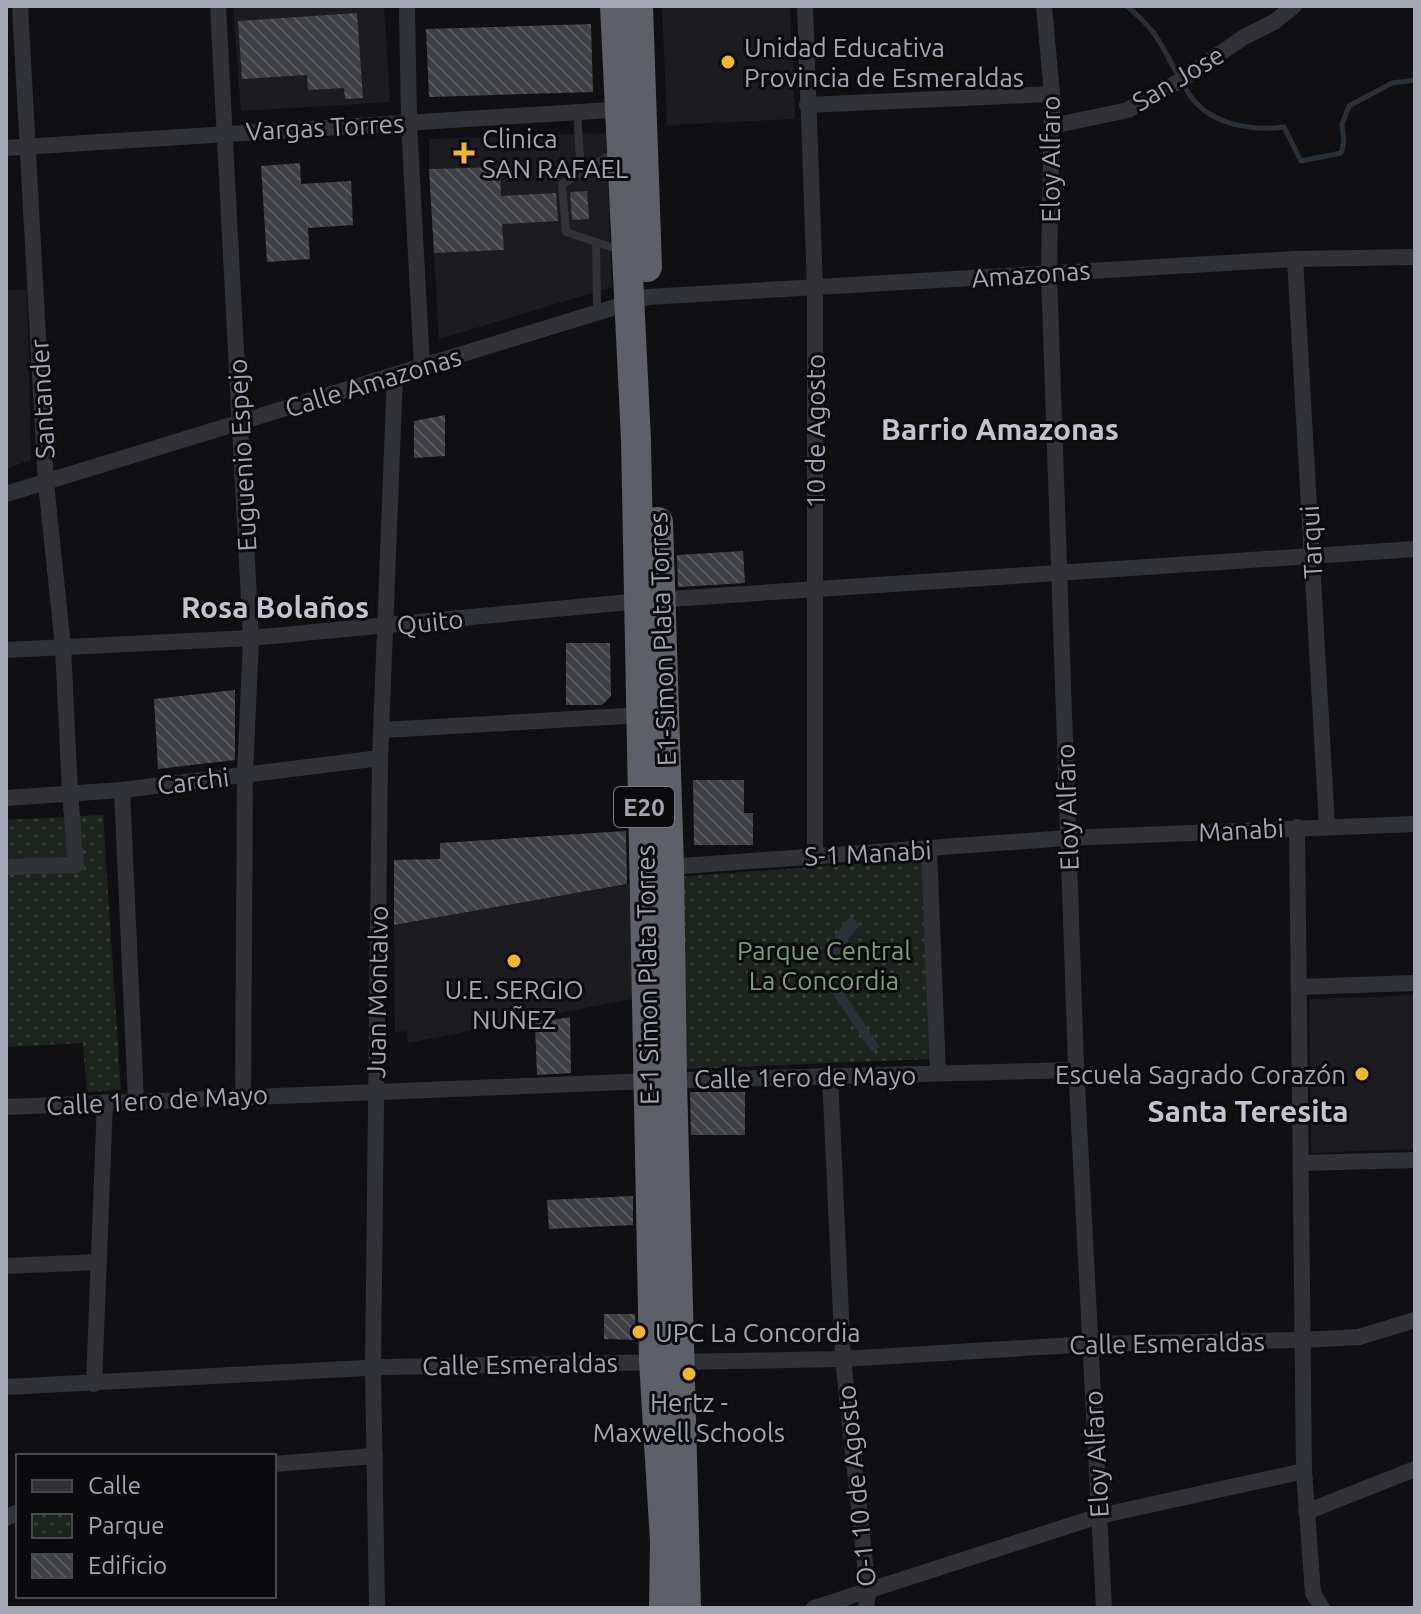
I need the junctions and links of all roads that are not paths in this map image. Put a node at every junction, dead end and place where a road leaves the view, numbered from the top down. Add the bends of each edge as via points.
1 (20, 6) edge
2 (218, 6) edge
3 (407, 6) edge
4 (615, 6) edge
5 (638, 6) edge
6 (805, 6) edge
7 (1044, 6) edge
8 (1294, 6) edge
9 (1052, 94) junction
10 (807, 105) junction
11 (632, 109) junction
12 (577, 112) junction
13 (409, 123) junction
14 (1052, 126) junction
15 (222, 133) junction
16 (27, 147) junction
17 (6, 148) edge
18 (622, 148) junction
19 (581, 173) junction
20 (596, 242) junction
21 (627, 253) junction
22 (1415, 257) edge
23 (1295, 259) junction
24 (1049, 273) junction
25 (815, 288) junction
26 (638, 300) junction
27 (597, 312) junction
28 (422, 367) junction
29 (395, 375) junction
30 (241, 423) junction
31 (46, 483) junction
32 (6, 494) edge
33 (1415, 549) edge
34 (1312, 556) junction
35 (1059, 575) junction
36 (815, 590) junction
37 (651, 601) junction
38 (387, 626) junction
39 (251, 638) junction
40 (63, 647) junction
41 (6, 650) edge
42 (642, 715) junction
43 (383, 730) junction
44 (380, 758) junction
45 (245, 775) junction
46 (122, 790) junction
47 (70, 792) junction
48 (6, 798) edge
49 (1415, 824) edge
50 (1327, 826) junction
51 (1297, 827) junction
52 (1067, 838) junction
53 (929, 850) junction
54 (815, 855) junction
55 (6, 867) edge
56 (669, 867) junction
57 (1415, 983) edge
58 (1299, 987) junction
59 (1076, 1070) junction
60 (938, 1073) junction
61 (830, 1076) junction
62 (660, 1081) junction
63 (376, 1091) junction
64 (243, 1096) junction
65 (136, 1100) junction
66 (105, 1102) junction
67 (6, 1107) edge
68 (1415, 1160) edge
69 (1301, 1163) junction
70 (99, 1262) junction
71 (6, 1266) edge
72 (1415, 1320) edge
73 (1302, 1340) junction
74 (1090, 1344) junction
75 (843, 1359) junction
76 (666, 1361) junction
77 (373, 1369) junction
78 (94, 1384) junction
79 (6, 1387) edge
80 (375, 1456) junction
81 (276, 1464) edge
82 (1415, 1469) edge
83 (1304, 1471) junction
84 (1306, 1512) junction
85 (1099, 1516) junction
86 (867, 1600) edge
87 (377, 1608) edge
88 (664, 1608) edge
89 (686, 1608) edge
90 (814, 1608) edge
91 (1104, 1608) edge
92 (1322, 1608) edge

1 - 16 street, Santander
2 - 15 street, Euguenio Espejo
3 - 13 street
4 - 11 highway, E20
5 - 11 highway, E1-Simon Plata Torres / E20
6 - 10 street, 10 de Agosto
7 - 9 street, Eloy Alfaro
8 - 14 street, San Jose via 1128,110
9 - 10 street
9 - 14 street, Eloy Alfaro
10 - 25 street, 10 de Agosto
11 - 12 street, Vargas Torres
11 - 18 highway, E20
11 - 26 highway, E1-Simon Plata Torres / E20
12 - 13 street, Vargas Torres
12 - 19 lane
13 - 15 street, Vargas Torres
13 - 28 street
14 - 24 street, Eloy Alfaro
15 - 16 street, Vargas Torres
15 - 30 street, Euguenio Espejo
16 - 17 street, Vargas Torres
16 - 31 street, Santander
18 - 19 lane
18 - 21 highway, E20
19 - 20 lane via 562,184 566,232
20 - 21 lane
20 - 27 lane
21 - 26 highway, E20
22 - 23 street, Amazonas
23 - 24 street, Amazonas
23 - 34 street, Tarqui
24 - 25 street, Amazonas
24 - 35 street, Eloy Alfaro
25 - 26 street, Amazonas
25 - 36 street, 10 de Agosto
26 - 27 street, Calle Amazonas
26 - 37 highway, E1-Simon Plata Torres / E20
27 - 28 street, Calle Amazonas
28 - 29 street, Calle Amazonas
29 - 30 street, Calle Amazonas
29 - 38 street, Juan Montalvo
30 - 31 street, Calle Amazonas
30 - 39 street, Euguenio Espejo
31 - 32 street, Calle Amazonas
31 - 40 street, Santander
33 - 34 street, Quito
34 - 35 street, Quito
34 - 50 street, Tarqui
35 - 36 street, Quito
35 - 52 street, Eloy Alfaro
36 - 37 street, Quito
36 - 54 street, 10 de Agosto
37 - 38 street, Quito
37 - 42 highway, E-1 Simon Plata Torres / E20
37 - 56 highway, E1-Simon Plata Torres / E20
38 - 39 street, Quito
38 - 43 street, Juan Montalvo
39 - 40 street, Quito
39 - 45 street, Euguenio Espejo
40 - 41 street, Quito
40 - 47 street, Santander
42 - 43 street
42 - 62 highway, E-1 Simon Plata Torres / E20
43 - 44 street, Juan Montalvo
44 - 45 street, Carchi
44 - 63 street, Juan Montalvo
45 - 46 street, Carchi
45 - 64 street, Euguenio Espejo
46 - 47 street, Carchi
46 - 65 street
47 - 48 street, Carchi
47 - 55 street, Santander via 76,865
49 - 50 street, Manabi
50 - 51 street, Manabi
51 - 52 street, Manabi
51 - 58 street
52 - 53 street, S-1 Manabi
52 - 59 street, Eloy Alfaro
53 - 54 street, S-1 Manabi
53 - 60 street
54 - 56 street, S-1 Manabi
56 - 62 highway, E1-Simon Plata Torres / E20
57 - 58 street
58 - 69 street
59 - 60 street, Calle 1ero de Mayo
59 - 74 street, Eloy Alfaro
60 - 61 street, Calle 1ero de Mayo
61 - 62 street, Calle 1ero de Mayo
61 - 75 street, O-1 10 de Agosto
62 - 63 street, Calle 1ero de Mayo
62 - 76 highway, E1-Simon Plata Torres / E20
63 - 64 street, Calle 1ero de Mayo
63 - 77 street, Juan Montalvo
64 - 65 street, Calle 1ero de Mayo
65 - 66 street, Calle 1ero de Mayo
66 - 67 street, Calle 1ero de Mayo
66 - 70 street
68 - 69 street
69 - 73 street
70 - 71 street
70 - 78 street
72 - 73 street, Calle Esmeraldas via 1359,1337
73 - 74 street, Calle Esmeraldas
73 - 83 street
74 - 75 street, Calle Esmeraldas
74 - 85 street, Eloy Alfaro
75 - 76 street, Calle Esmeraldas
75 - 86 street, O-1 10 de Agosto
76 - 77 street, Calle Esmeraldas
76 - 88 highway, E20
76 - 89 highway, E1-Simon Plata Torres / E20
77 - 78 street, Calle Esmeraldas
77 - 80 street, Juan Montalvo
78 - 79 street, Calle Esmeraldas
80 - 81 street
80 - 87 street, Juan Montalvo
82 - 84 street
83 - 84 street
83 - 85 street
84 - 92 street via 1313,1593
85 - 86 street
85 - 91 street, Eloy Alfaro
86 - 90 street

